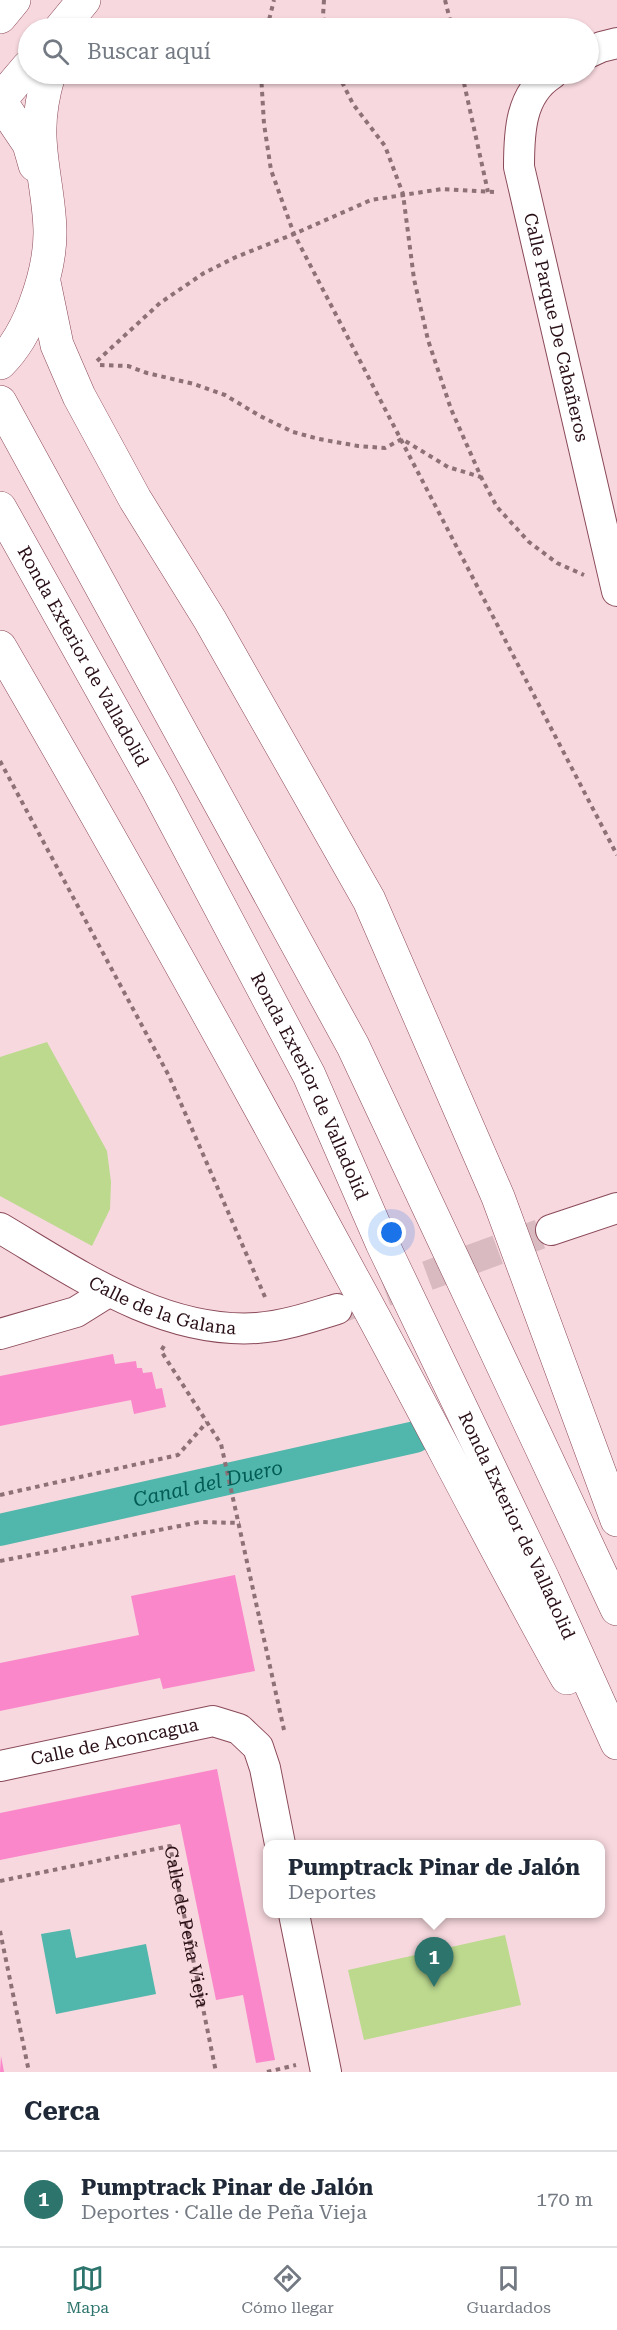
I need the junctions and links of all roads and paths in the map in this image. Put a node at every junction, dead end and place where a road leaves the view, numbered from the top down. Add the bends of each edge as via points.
1 (12, 0) edge
2 (84, 0) edge
3 (274, 0) edge
4 (324, 0) edge
5 (445, 0) edge
6 (0, 5) edge
7 (0, 17) edge
8 (69, 18) edge
9 (270, 18) edge
10 (323, 18) edge
11 (450, 18) edge
12 (617, 43) edge
13 (599, 48) edge
14 (18, 79) edge
15 (46, 84) edge
16 (262, 84) edge
17 (343, 84) edge
18 (464, 84) edge
19 (540, 84) edge
20 (0, 100) edge
21 (488, 192) junction
22 (403, 194) junction
23 (525, 195) junction
24 (48, 207) junction
25 (294, 234) junction
26 (44, 282) junction
27 (0, 363) edge
28 (7, 415) edge
29 (402, 439) junction
30 (481, 477) junction
31 (0, 508) edge
32 (614, 582) edge
33 (0, 647) edge
34 (0, 761) edge
35 (617, 855) edge
36 (617, 1208) edge
37 (0, 1228) edge
38 (551, 1230) tunnel mouth
39 (108, 1292) junction
40 (337, 1309) tunnel mouth
41 (178, 1319) junction
42 (277, 1325) junction
43 (0, 1334) edge
44 (207, 1422) junction
45 (0, 1495) edge
46 (617, 1520) edge
47 (240, 1523) junction
48 (0, 1561) edge
49 (617, 1609) edge
50 (617, 1743) edge
51 (272, 1744) junction
52 (0, 1766) edge
53 (617, 1766) edge
54 (279, 1840) edge
55 (0, 1881) edge
56 (295, 1918) edge
57 (0, 1930) edge
58 (29, 2072) edge
59 (216, 2072) edge
60 (326, 2072) edge

1 - 6 highway
1 - 7 highway
2 - 8 highway
3 - 9 path
4 - 10 path
5 - 11 path
12 - 13 street
14 - 20 highway
15 - 24 highway via 39,129
16 - 25 path via 271,170
17 - 22 path via 385,146
18 - 21 path
19 - 23 street, Calle Parque De Cabañeros via 519,127 519,167
20 - 24 highway via 29,144
21 - 22 path via 442,189
21 - 23 path
22 - 25 path via 371,200
22 - 30 path via 414,279 428,340 451,409
23 - 32 street, Calle Parque De Cabañeros
24 - 26 highway via 50,232
25 - 29 path
25 - 29 path via 204,273 160,303 93,365 129,366 194,384 225,395 293,432 319,439 385,448
26 - 27 highway via 27,326 13,351
26 - 46 highway via 57,345 79,396 369,900 498,1197
28 - 49 highway via 353,1046
29 - 30 path via 448,467
29 - 35 path
30 - 32 path via 497,507 529,542 557,563 583,575
31 - 50 highway, Ronda Exterior de Valladolid via 158,790 309,1075 382,1242
33 - 53 highway via 102,823 353,1278 519,1593
34 - 42 path via 169,1076
36 - 38 street
37 - 39 street, Calle de la Galana
39 - 41 street, Calle de la Galana
39 - 43 street via 76,1312
40 - 42 street, Calle de la Galana
41 - 42 street, Calle de la Galana via 213,1327
41 - 44 path via 161,1351
44 - 45 path via 178,1455
44 - 47 path via 221,1444
47 - 48 path via 200,1522
47 - 51 path
51 - 52 street, Calle de Aconcagua via 213,1721
51 - 54 street via 265,1768
55 - 59 path, Calle de Peña Vieja via 170,1846
56 - 60 street
57 - 58 path

